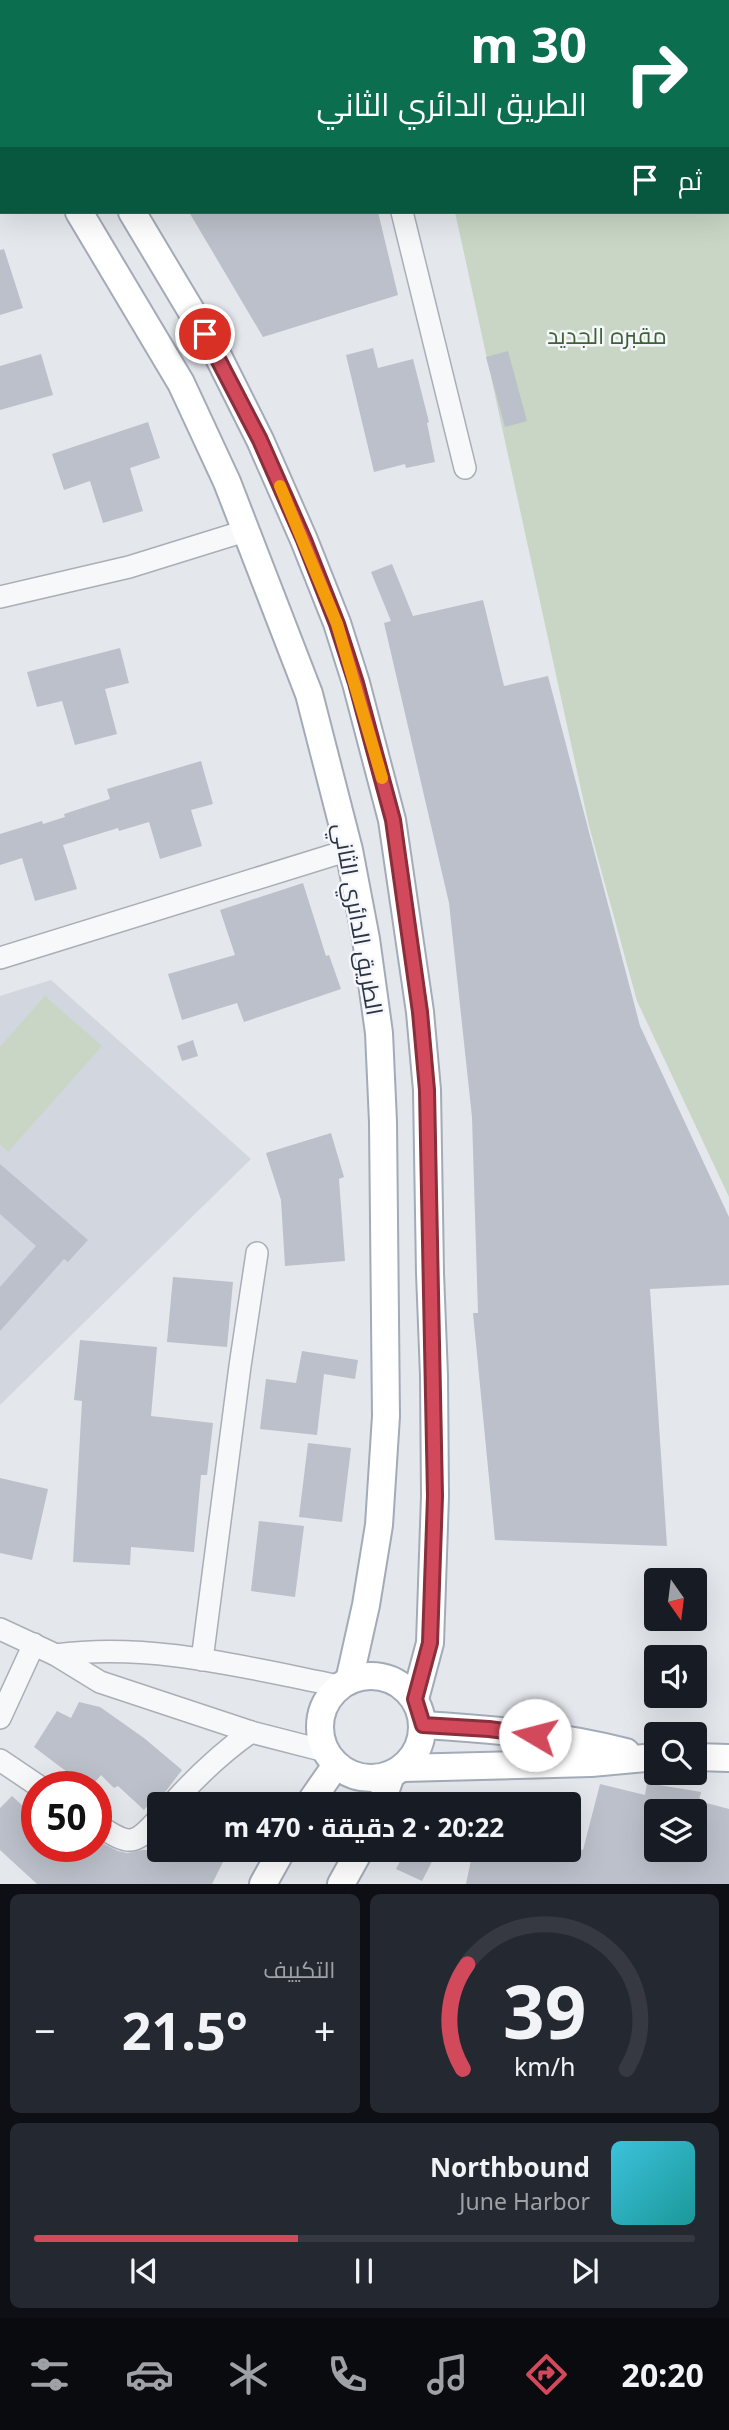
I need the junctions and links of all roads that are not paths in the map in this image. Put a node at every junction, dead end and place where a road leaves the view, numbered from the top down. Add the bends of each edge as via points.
1 (80, 214) edge
2 (133, 214) edge
3 (402, 214) edge
4 (465, 468) dead end
5 (245, 531) junction
6 (0, 597) edge
7 (349, 850) junction
8 (0, 958) edge
9 (257, 1253) dead end
10 (0, 1629) edge
11 (34, 1644) junction
12 (56, 1655) junction
13 (202, 1660) junction
14 (345, 1683) junction
15 (415, 1699) junction
16 (0, 1718) edge
17 (423, 1725) junction
18 (251, 1732) junction
19 (644, 1756) edge
20 (330, 1758) junction
21 (644, 1758) edge
22 (707, 1758) edge
23 (729, 1758) edge
24 (0, 1760) edge
25 (397, 1771) junction
26 (21, 1774) edge
27 (182, 1792) edge
28 (314, 1792) edge
29 (387, 1792) edge
30 (147, 1831) edge
31 (112, 1834) edge
32 (275, 1862) edge
33 (353, 1862) edge
34 (263, 1884) edge
35 (341, 1884) edge

1 - 5 main road, الطريق الدائري الثاني via 181,383
2 - 15 main road, الطريق الدائري الثاني via 217,354 304,540 356,683 393,820 427,1090 435,1496 430,1643
3 - 4 street
5 - 6 street via 129,567
5 - 7 main road, الطريق الدائري الثاني via 309,694
7 - 8 street
7 - 14 main road, الطريق الدائري الثاني via 379,1033 387,1416 379,1525 366,1605
9 - 13 street
10 - 11 street
11 - 12 street
11 - 16 street
12 - 13 street via 126,1651
12 - 18 street via 100,1682
13 - 14 street
14 - 15 main road via 367,1676 385,1678 402,1685
14 - 20 main road via 328,1699 321,1716 320,1734
15 - 17 main road
17 - 19 main road via 558,1738
17 - 25 main road via 418,1749
18 - 20 street
18 - 27 street via 200,1772
20 - 25 main road via 352,1775 371,1779
20 - 28 main road
21 - 25 main road
22 - 23 main road
24 - 26 street
25 - 29 main road
30 - 31 street via 129,1841
32 - 34 main road
33 - 35 main road

